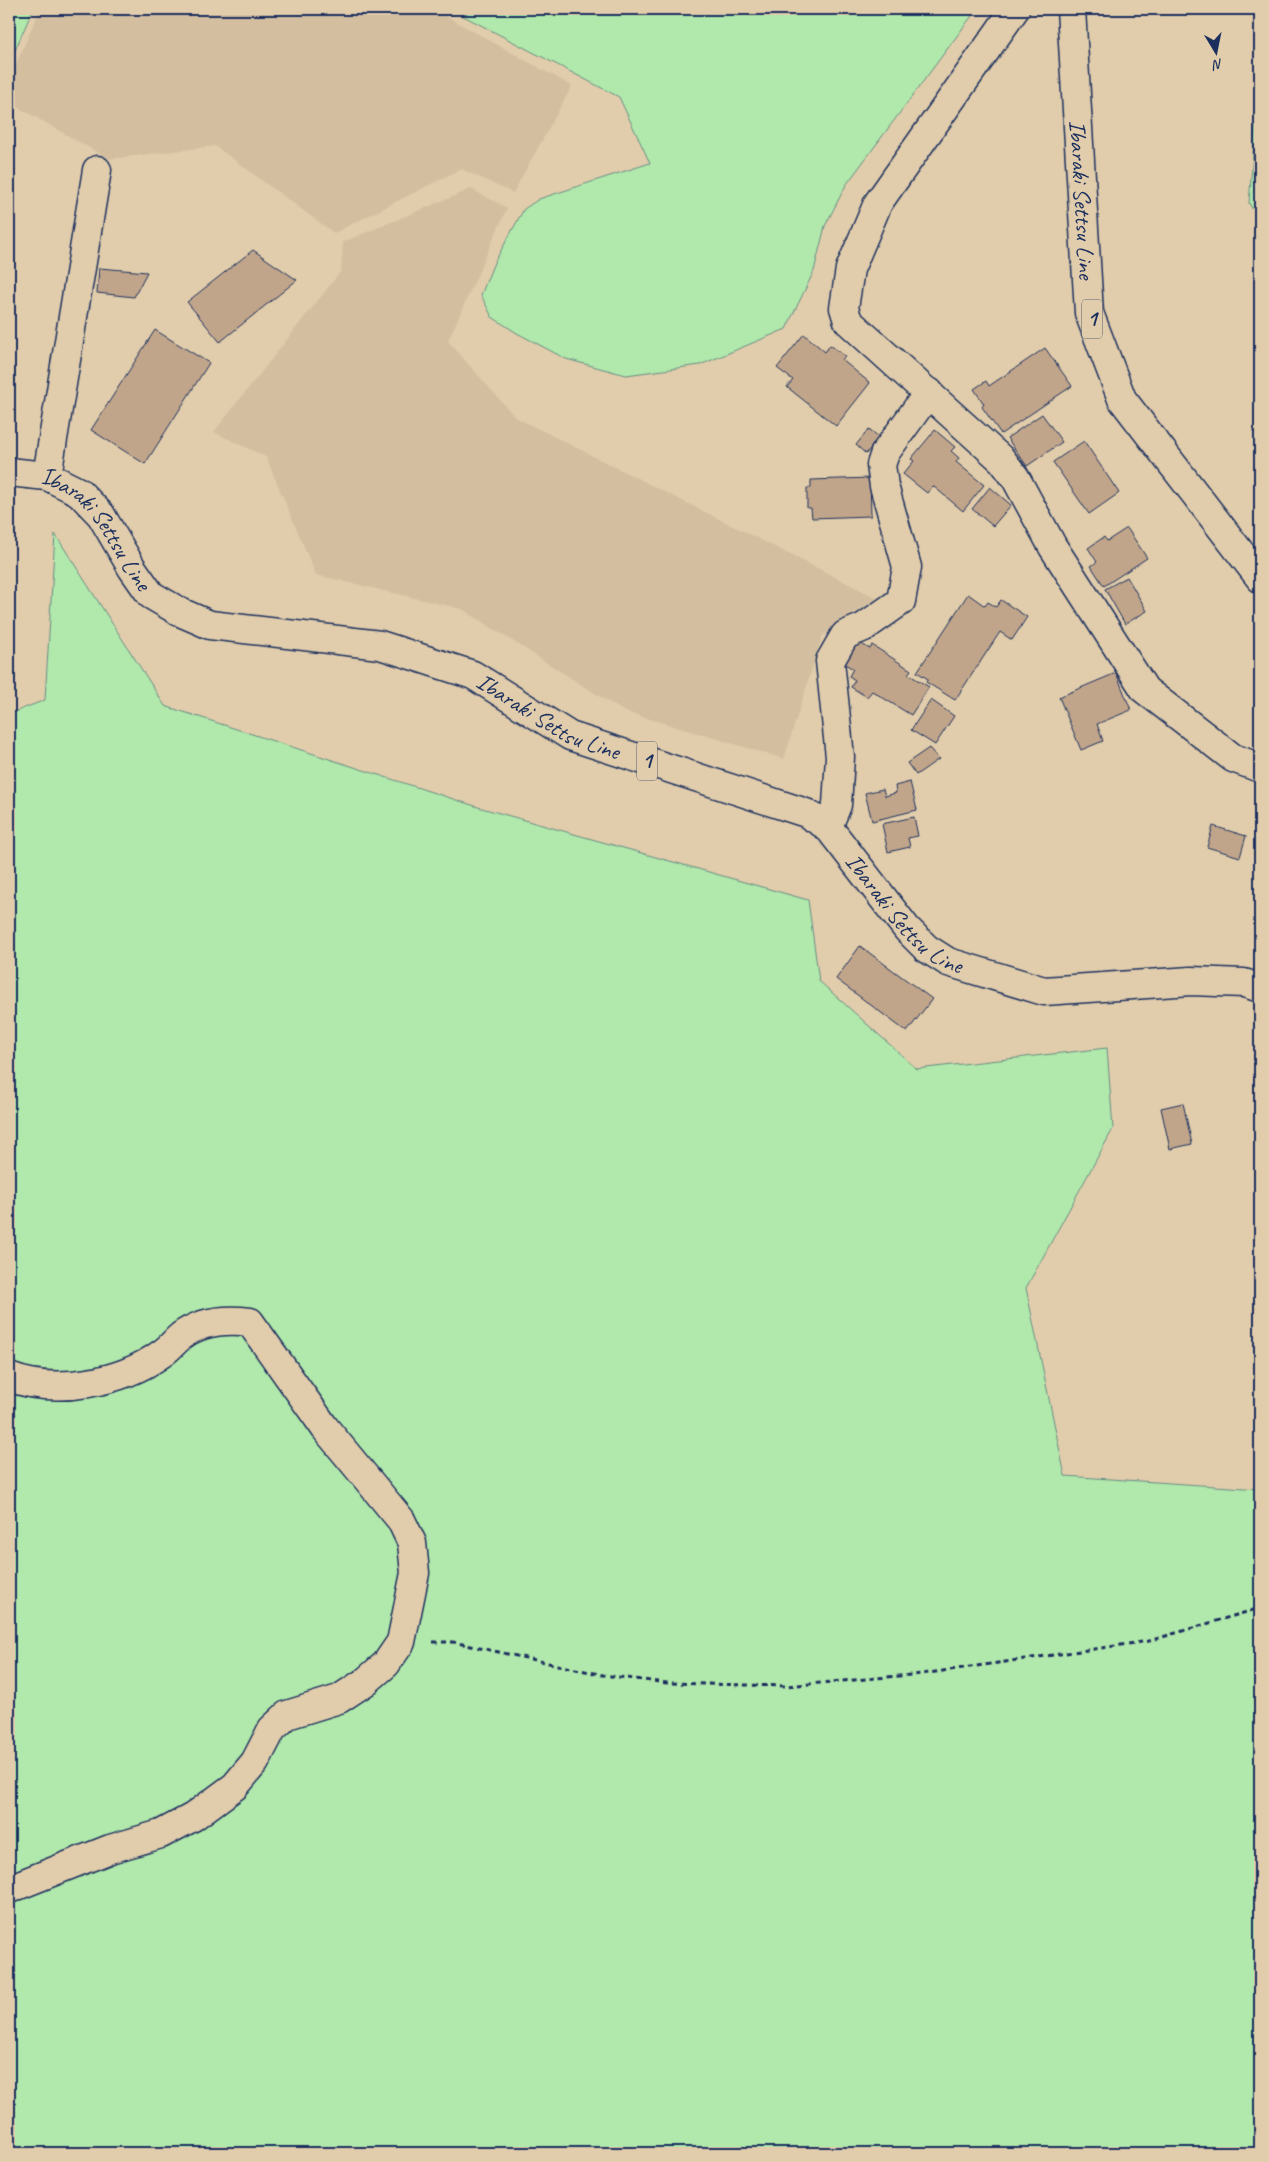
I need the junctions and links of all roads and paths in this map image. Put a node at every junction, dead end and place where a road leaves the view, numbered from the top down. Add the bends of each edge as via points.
1 (1015, 9) edge
2 (1071, 9) edge
3 (98, 170) dead end
4 (929, 392) junction
5 (12, 475) edge
6 (47, 476) junction
7 (1260, 578) edge
8 (1260, 768) edge
9 (828, 826) junction
10 (1260, 988) edge
11 (9, 1377) edge
12 (1260, 1608) edge
13 (401, 1642) junction
14 (9, 1889) edge

1 - 4 street via 878,203 850,269 844,308 848,321
2 - 7 street, Ibaraki Settsu Line / 1 via 1089,313 1122,399
3 - 6 street
4 - 8 street via 1002,460 1015,477 1053,547 1145,690 1233,758
4 - 9 street via 885,454 881,465 908,567 900,601 864,627 844,635 830,661 840,757 837,805
5 - 6 street, Ibaraki Settsu Line / 1
6 - 9 street, Ibaraki Settsu Line / 1 via 79,492 101,515 151,595 180,612 210,625 380,645 473,675 570,736 806,814
9 - 10 street, Ibaraki Settsu Line / 1 via 908,929 926,948 948,962 1044,991 1191,981
11 - 13 street via 24,1383 61,1387 124,1374 161,1354 183,1335 208,1323 228,1319 250,1322 325,1428 401,1520 412,1543 415,1573
12 - 13 path via 1149,1641 922,1674 786,1686 667,1683 603,1675 453,1642
13 - 14 street via 386,1664 339,1699 287,1715 272,1729 255,1762 234,1786 193,1817 161,1834 110,1849

